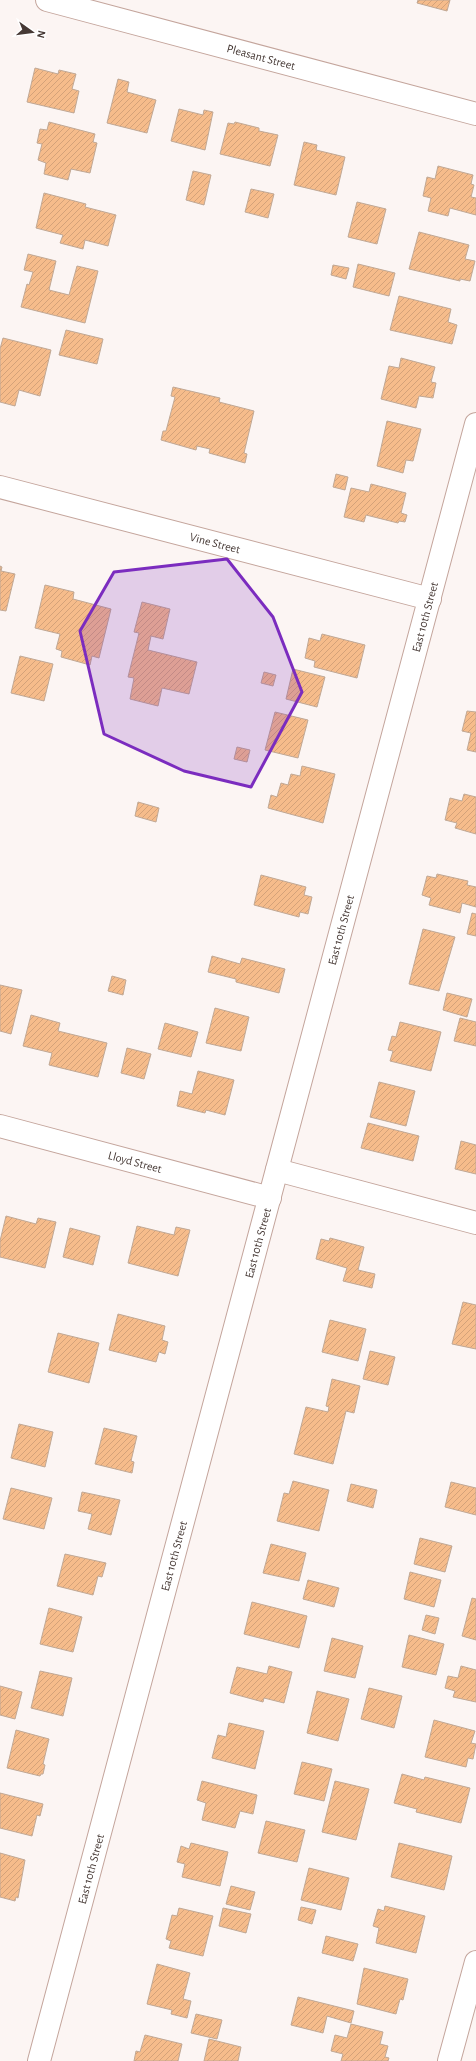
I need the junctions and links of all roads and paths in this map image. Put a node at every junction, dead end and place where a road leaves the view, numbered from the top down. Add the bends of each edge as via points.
1 (47, 0) edge
2 (476, 114) edge
3 (476, 424) edge
4 (0, 487) edge
5 (430, 599) junction
6 (0, 1126) edge
7 (277, 1170) junction
8 (270, 1198) junction
9 (476, 1223) edge
10 (476, 1962) edge
11 (39, 2061) edge
12 (450, 2061) edge

1 - 2 street, Pleasant Street
3 - 5 street, East 10th Street
4 - 5 street, Vine Street
5 - 7 street, East 10th Street
6 - 8 street, Lloyd Street
7 - 8 street, East 10th Street
7 - 9 street
8 - 11 street, East 10th Street
10 - 12 street

